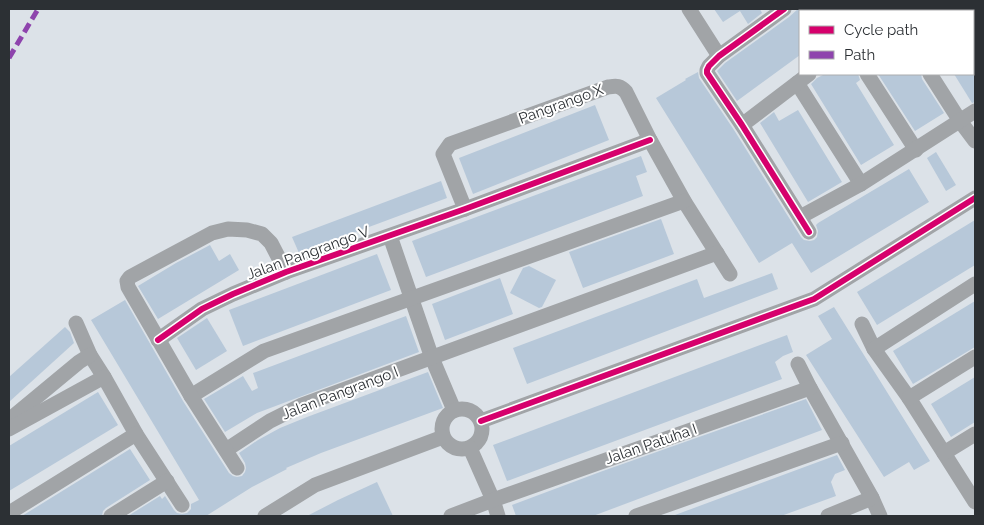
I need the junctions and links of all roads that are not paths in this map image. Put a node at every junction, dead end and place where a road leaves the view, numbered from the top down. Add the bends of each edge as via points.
1 (689, 9) edge
2 (774, 12) edge
3 (719, 56) junction
4 (808, 75) edge
5 (868, 75) edge
6 (931, 75) edge
7 (797, 83) junction
8 (975, 111) edge
9 (960, 121) junction
10 (742, 125) junction
11 (650, 140) junction
12 (975, 141) edge
13 (916, 150) junction
14 (861, 184) junction
15 (975, 198) edge
16 (684, 201) junction
17 (465, 209) junction
18 (800, 217) junction
19 (809, 232) dead end
20 (390, 236) junction
21 (717, 252) junction
22 (286, 272) junction
23 (730, 274) dead end
24 (975, 284) edge
25 (411, 299) junction
26 (76, 323) dead end
27 (862, 324) dead end
28 (158, 340) junction
29 (874, 349) junction
30 (90, 355) junction
31 (975, 357) edge
32 (432, 358) junction
33 (798, 364) dead end
34 (104, 376) junction
35 (810, 388) junction
36 (191, 396) junction
37 (909, 398) junction
38 (454, 410) junction
39 (9, 420) edge
40 (481, 421) junction
41 (9, 429) edge
42 (136, 434) junction
43 (975, 434) edge
44 (443, 437) junction
45 (842, 443) junction
46 (470, 448) junction
47 (226, 450) junction
48 (944, 453) junction
49 (236, 468) dead end
50 (167, 481) junction
51 (872, 498) junction
52 (493, 500) junction
53 (975, 502) edge
54 (182, 505) dead end
55 (9, 513) edge
56 (111, 516) edge
57 (265, 516) edge
58 (451, 516) edge
59 (498, 516) edge
60 (636, 516) edge
61 (828, 516) edge
62 (880, 516) edge

1 - 3 street
2 - 3 street
3 - 10 street via 708,66 707,73
4 - 7 street
5 - 13 street
6 - 9 street
7 - 10 street
7 - 14 street
8 - 9 street
9 - 12 street
9 - 13 street
10 - 18 street
11 - 16 street, Pangrango X
11 - 17 street, Jalan Pangrango V
11 - 17 street, Pangrango X via 626,92 616,86 450,144 443,154
13 - 14 street
14 - 18 street
15 - 40 street via 814,299
16 - 21 street, Pangrango X
16 - 25 street
17 - 20 street, Jalan Pangrango V
18 - 19 street
20 - 22 street, Jalan Pangrango V
20 - 25 street
21 - 23 street, Pangrango X
21 - 32 street, Jalan Pangrango I
22 - 28 street, Jalan Pangrango V via 202,309
22 - 28 street via 271,243 262,234 228,229 212,233 127,281
24 - 29 street
25 - 32 street
25 - 36 street via 264,350
26 - 30 street
27 - 29 street
28 - 36 street
29 - 37 street
30 - 34 street
30 - 39 street
31 - 37 street
32 - 38 street
32 - 47 street, Jalan Pangrango I via 302,405 270,421
33 - 35 street
34 - 41 street
34 - 42 street
35 - 45 street
35 - 52 street, Jalan Patuha I
36 - 47 street
37 - 48 street
38 - 40 street via 464,408 475,412
38 - 44 street via 441,426
40 - 46 street via 478,441
42 - 50 street
42 - 55 street
43 - 48 street
44 - 46 street via 459,449
44 - 57 street via 315,485
45 - 51 street
45 - 60 street
46 - 52 street
47 - 49 street
48 - 53 street
50 - 54 street
50 - 56 street
51 - 61 street
51 - 62 street
52 - 58 street, Jalan Patuha I
52 - 59 street

